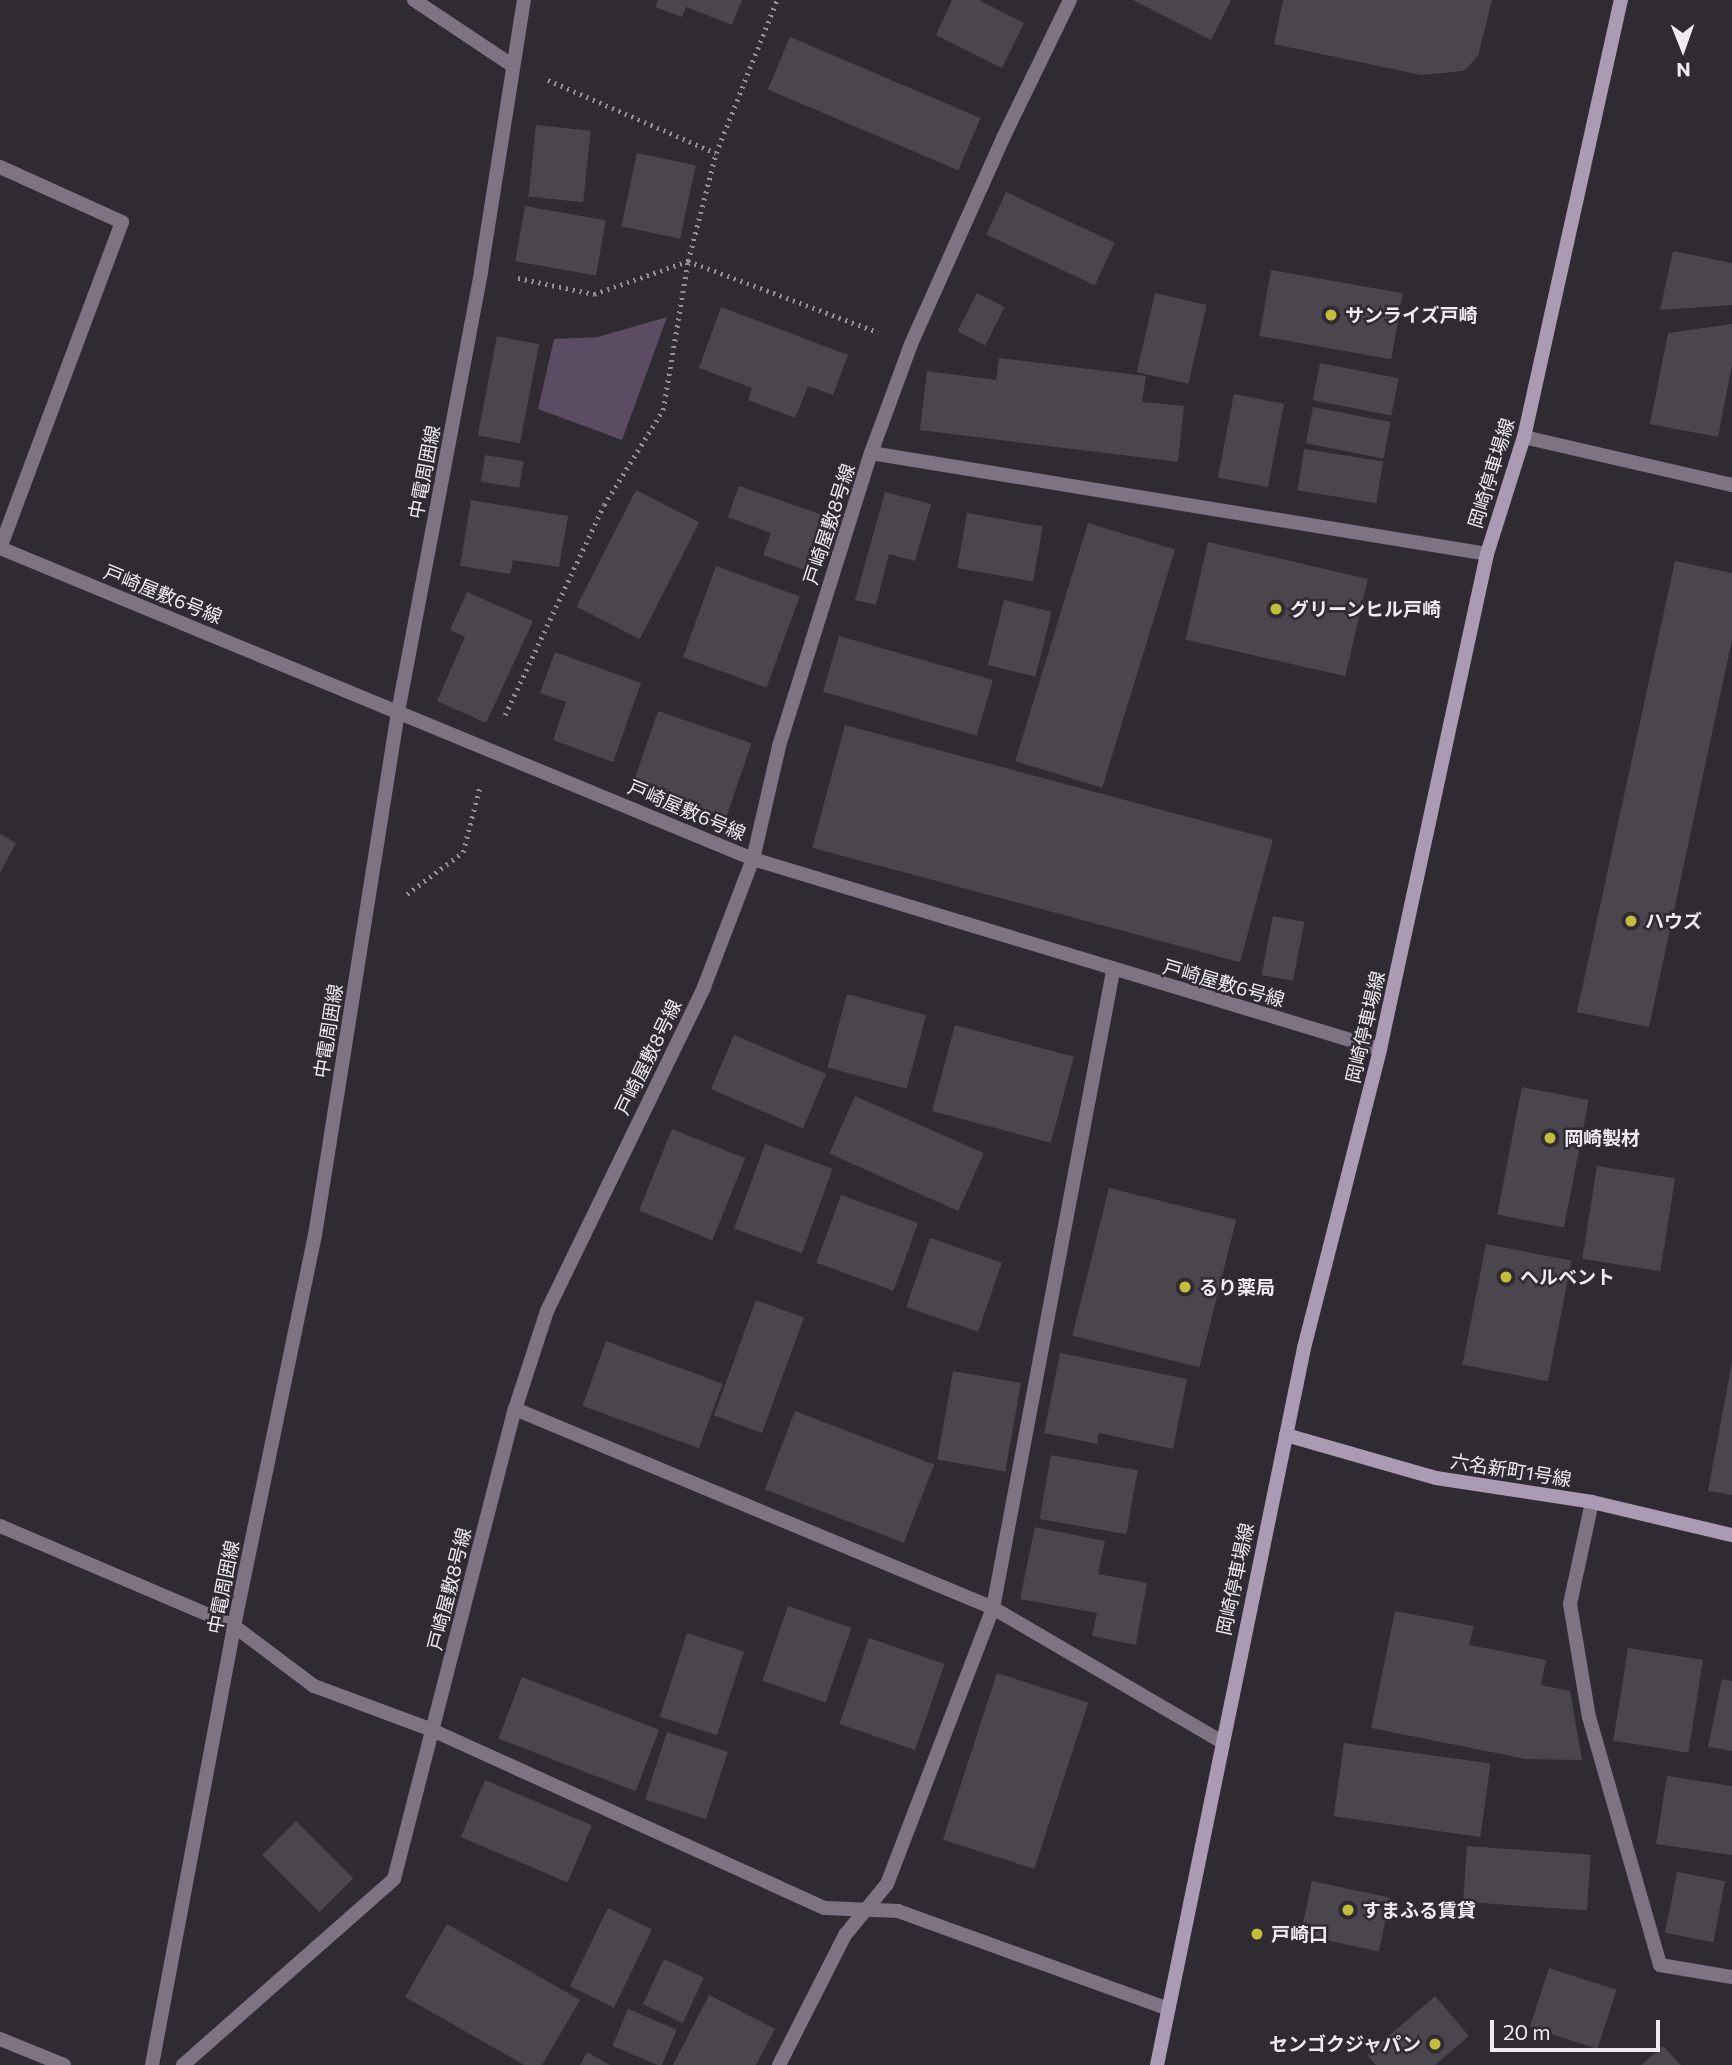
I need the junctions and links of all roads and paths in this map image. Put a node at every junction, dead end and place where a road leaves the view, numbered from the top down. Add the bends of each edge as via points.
1 (414, 0) edge
2 (524, 0) edge
3 (777, 0) edge
4 (1070, 0) edge
5 (1620, 0) edge
6 (512, 65) junction
7 (716, 153) junction
8 (0, 167) edge
9 (688, 261) junction
10 (481, 271) junction
11 (911, 344) junction
12 (1524, 437) junction
13 (872, 453) junction
14 (1732, 485) edge
15 (0, 548) edge
16 (1487, 554) junction
17 (398, 712) junction
18 (489, 748) junction
19 (754, 859) junction
20 (364, 925) junction
21 (1114, 971) junction
22 (1380, 1049) junction
23 (514, 1409) junction
24 (1286, 1436) junction
25 (1592, 1502) junction
26 (0, 1526) edge
27 (1732, 1535) edge
28 (993, 1608) junction
29 (234, 1626) junction
30 (432, 1730) junction
31 (1221, 1741) junction
32 (868, 1910) junction
33 (1732, 1977) edge
34 (1166, 2008) junction
35 (0, 2039) edge
36 (64, 2065) edge
37 (152, 2065) edge
38 (183, 2065) edge
39 (779, 2065) edge
40 (1157, 2065) edge

1 - 6 street
2 - 6 street, 中電周囲線
3 - 7 path
4 - 11 street, 戸崎屋敷8号線
5 - 12 main road, 岡崎停車場線
6 - 7 path
6 - 10 street, 中電周囲線
7 - 9 path
8 - 15 street via 122,222
9 - 10 path via 594,294
9 - 11 path
9 - 18 path via 663,410 604,505
10 - 17 street, 中電周囲線
11 - 13 street, 戸崎屋敷8号線
12 - 14 street
12 - 16 main road, 岡崎停車場線
13 - 16 street
13 - 19 street, 戸崎屋敷8号線 via 779,746
15 - 17 street, 戸崎屋敷6号線
16 - 22 main road, 岡崎停車場線
17 - 18 street, 戸崎屋敷6号線
17 - 20 street, 中電周囲線
18 - 19 street, 戸崎屋敷6号線
18 - 20 path via 463,852
19 - 21 street, 戸崎屋敷6号線
19 - 23 street, 戸崎屋敷8号線 via 704,987 547,1311
20 - 29 street, 中電周囲線 via 315,1235
21 - 22 street, 戸崎屋敷6号線
21 - 28 street
22 - 24 main road, 岡崎停車場線
23 - 28 street
23 - 30 street, 戸崎屋敷8号線
24 - 25 main road, 六名新町1号線 via 1436,1478
24 - 31 main road, 岡崎停車場線
25 - 27 main road, 六名新町1号線
25 - 33 street via 1570,1604 1589,1717 1657,1952 1661,1965
26 - 29 street
28 - 31 street
28 - 32 street via 887,1884
29 - 30 street via 314,1686
29 - 37 street, 中電周囲線
30 - 32 street via 825,1908
30 - 38 street, 戸崎屋敷8号線 via 394,1879
31 - 34 main road, 岡崎停車場線
32 - 34 street via 898,1911
32 - 39 street via 845,1936
34 - 40 main road, 岡崎停車場線
35 - 36 street

